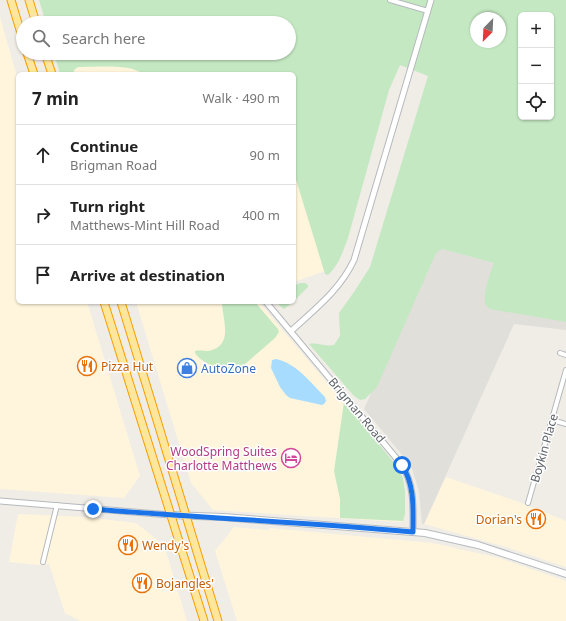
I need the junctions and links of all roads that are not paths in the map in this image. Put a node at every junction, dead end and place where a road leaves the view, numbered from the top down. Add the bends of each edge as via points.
1 (11, 0) edge
2 (29, 0) edge
3 (390, 0) edge
4 (431, 0) edge
5 (428, 11) junction
6 (34, 16) edge
7 (16, 17) edge
8 (29, 60) edge
9 (47, 60) edge
10 (33, 72) edge
11 (51, 72) edge
12 (105, 304) edge
13 (123, 304) edge
14 (268, 304) edge
15 (291, 331) junction
16 (560, 353) dead end
17 (566, 355) edge
18 (566, 370) edge
19 (552, 420) junction
20 (566, 424) edge
21 (0, 501) edge
22 (528, 503) dead end
23 (57, 505) junction
24 (170, 515) junction
25 (187, 516) junction
26 (413, 532) junction
27 (43, 562) dead end
28 (566, 574) edge
29 (204, 621) edge
30 (218, 621) edge

1 - 7 highway
2 - 6 highway
3 - 5 street
4 - 5 street
5 - 15 street via 354,260 336,289
8 - 10 highway
9 - 11 highway
12 - 24 highway
13 - 25 highway
14 - 15 street, Brigman Road
15 - 26 street, Brigman Road via 402,465 412,492
16 - 17 street
18 - 19 street, Boykin Place
19 - 20 street
19 - 22 street, Boykin Place
21 - 23 street
23 - 24 street
23 - 27 street
24 - 25 main road
24 - 29 highway
25 - 26 main road
25 - 30 highway
26 - 28 main road via 478,545

